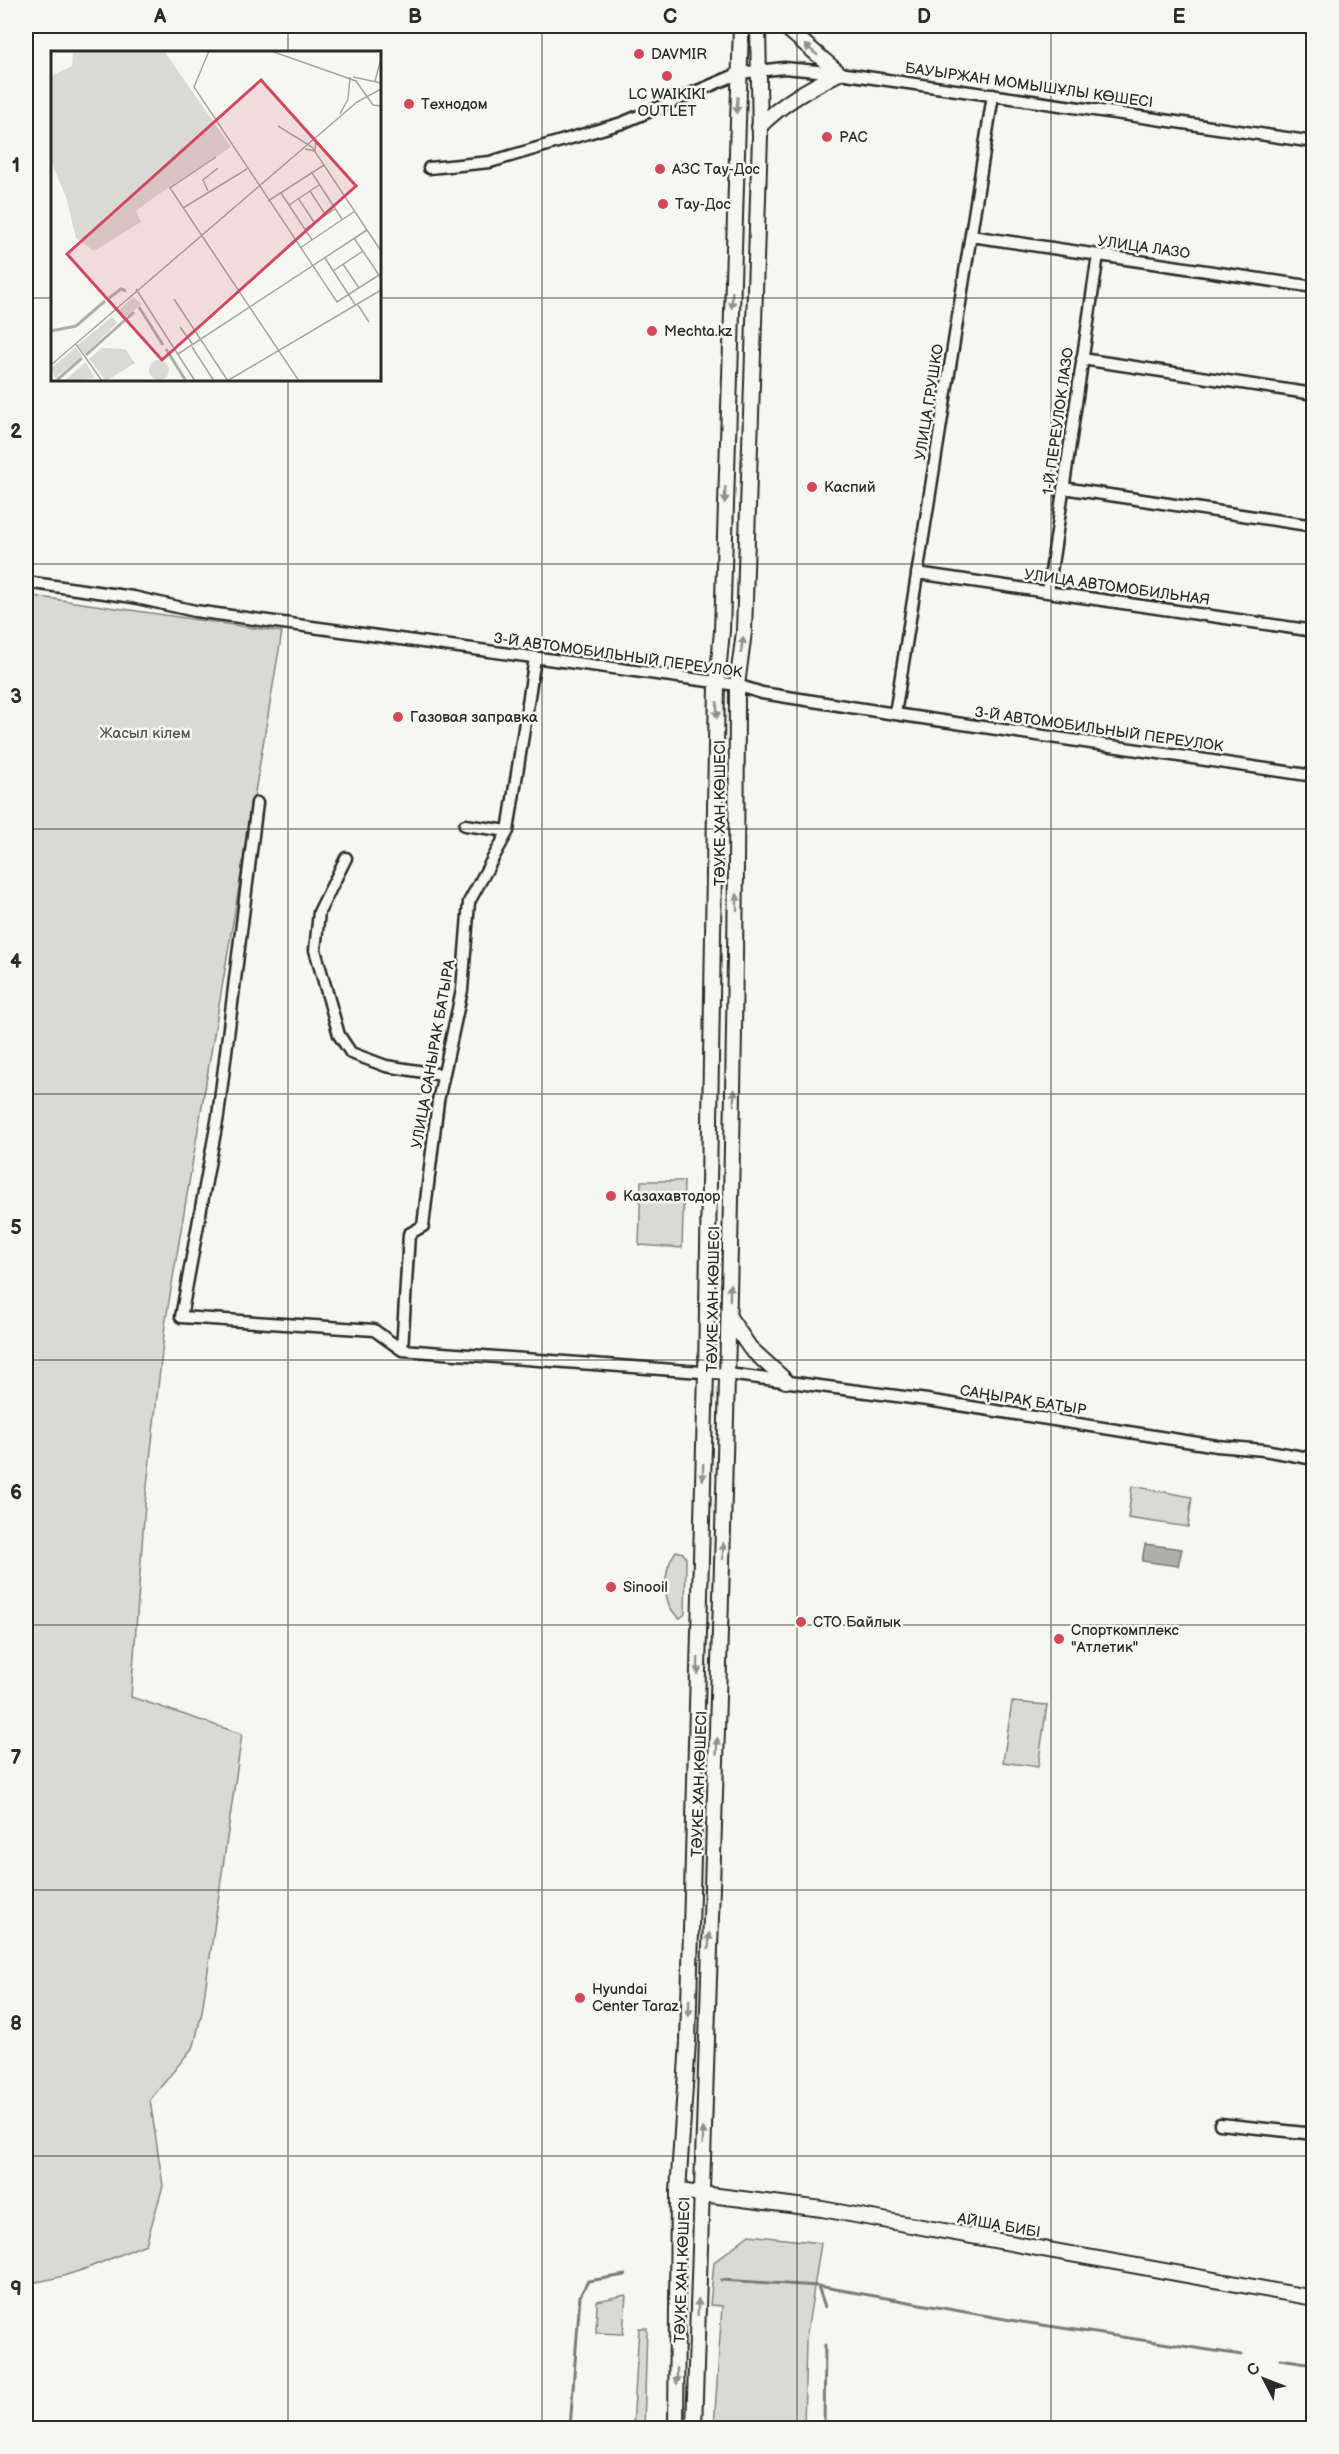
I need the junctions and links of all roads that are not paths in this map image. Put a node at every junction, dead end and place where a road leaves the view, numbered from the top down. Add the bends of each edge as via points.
1 (741, 26) edge
2 (758, 26) edge
3 (784, 26) edge
4 (759, 69) junction
5 (740, 73) junction
6 (839, 73) junction
7 (993, 95) junction
8 (759, 127) junction
9 (1314, 142) edge
10 (429, 168) dead end
11 (971, 236) junction
12 (1098, 255) junction
13 (1314, 287) edge
14 (1082, 359) junction
15 (1314, 394) edge
16 (1063, 488) junction
17 (1314, 526) edge
18 (917, 573) junction
19 (26, 582) edge
20 (1048, 592) junction
21 (1314, 631) edge
22 (536, 658) junction
23 (717, 683) junction
24 (737, 685) junction
25 (895, 714) junction
26 (1314, 776) edge
27 (257, 803) dead end
28 (465, 825) dead end
29 (508, 831) junction
30 (346, 858) dead end
31 (443, 1075) junction
32 (729, 1317) junction
33 (402, 1350) junction
34 (706, 1372) junction
35 (728, 1374) junction
36 (786, 1381) junction
37 (1314, 1459) edge
38 (1220, 2124) dead end
39 (1314, 2134) edge
40 (678, 2191) junction
41 (701, 2194) junction
42 (1314, 2298) edge
43 (676, 2428) edge
44 (694, 2428) edge

1 - 5 main road, ТӘУКЕ ХАН КӨШЕСІ
2 - 4 main road, ТӘУКЕ ХАН КӨШЕСІ
6 -> 3 main road
4 - 5 street, БАУЫРЖАН МОМЫШҰЛЫ КӨШЕСІ
4 - 6 street, БАУЫРЖАН МОМЫШҰЛЫ КӨШЕСІ
4 - 8 main road, ТӘУКЕ ХАН КӨШЕСІ
5 - 10 street, БАУЫРЖАН МОМЫШҰЛЫ КӨШЕСІ via 622,123 490,162
5 -> 23 main road, ТӘУКЕ ХАН КӨШЕСІ via 722,632
6 - 7 street, БАУЫРЖАН МОМЫШҰЛЫ КӨШЕСІ
6 - 8 main road via 798,94
7 - 9 street, БАУЫРЖАН МОМЫШҰЛЫ КӨШЕСІ
7 - 11 street, УЛИЦА ГРУШКО
24 -> 8 main road, ТӘУКЕ ХАН КӨШЕСІ via 744,632
11 - 12 street, УЛИЦА ЛАЗО
11 - 18 street, УЛИЦА ГРУШКО
12 - 13 street, УЛИЦА ЛАЗО
12 - 14 street, 1-Й ПЕРЕУЛОК ЛАЗО
14 - 15 street
14 - 16 street, 1-Й ПЕРЕУЛОК ЛАЗО
16 - 17 street
16 - 20 street, 1-Й ПЕРЕУЛОК ЛАЗО
18 - 20 street, УЛИЦА АВТОМОБИЛЬНАЯ
18 - 25 street, УЛИЦА ГРУШКО
19 - 22 street, 3-Й АВТОМОБИЛЬНЫЙ ПЕРЕУЛОК via 133,597 195,611
20 - 21 street, УЛИЦА АВТОМОБИЛЬНАЯ
22 - 23 street, 3-Й АВТОМОБИЛЬНЫЙ ПЕРЕУЛОК
22 - 29 street, УЛИЦА САНЫРАК БАТЫРА
23 - 24 street, 3-Й АВТОМОБИЛЬНЫЙ ПЕРЕУЛОК
23 -> 34 main road, ТӘУКЕ ХАН КӨШЕСІ
24 - 25 street, 3-Й АВТОМОБИЛЬНЫЙ ПЕРЕУЛОК via 762,693
32 -> 24 main road, ТӘУКЕ ХАН КӨШЕСІ
25 - 26 street, 3-Й АВТОМОБИЛЬНЫЙ ПЕРЕУЛОК
27 - 33 street via 218,1116 181,1317 374,1330
28 - 29 street
29 - 31 street, УЛИЦА САНЫРАК БАТЫРА via 470,902 462,990
30 - 31 street via 319,912 315,950 339,1035 351,1053 386,1066
31 - 33 street, УЛИЦА САНЫРАК БАТЫРА via 423,1226 409,1234
32 - 35 main road, ТӘУКЕ ХАН КӨШЕСІ
32 - 36 main road via 750,1347
33 - 34 street, САҢЫРАҚ БАТЫР
34 - 35 street, САҢЫРАҚ БАТЫР
34 -> 40 main road, ТӘУКЕ ХАН КӨШЕСІ via 688,2042
35 - 36 street, САҢЫРАҚ БАТЫР
41 -> 35 main road, ТӘУКЕ ХАН КӨШЕСІ
36 - 37 street, САҢЫРАҚ БАТЫР
38 - 39 street
40 - 41 main road, АЙША БИБІ
40 -> 43 main road, ТӘУКЕ ХАН КӨШЕСІ
41 - 42 main road, АЙША БИБІ via 822,2209
44 -> 41 main road, ТӘУКЕ ХАН КӨШЕСІ

